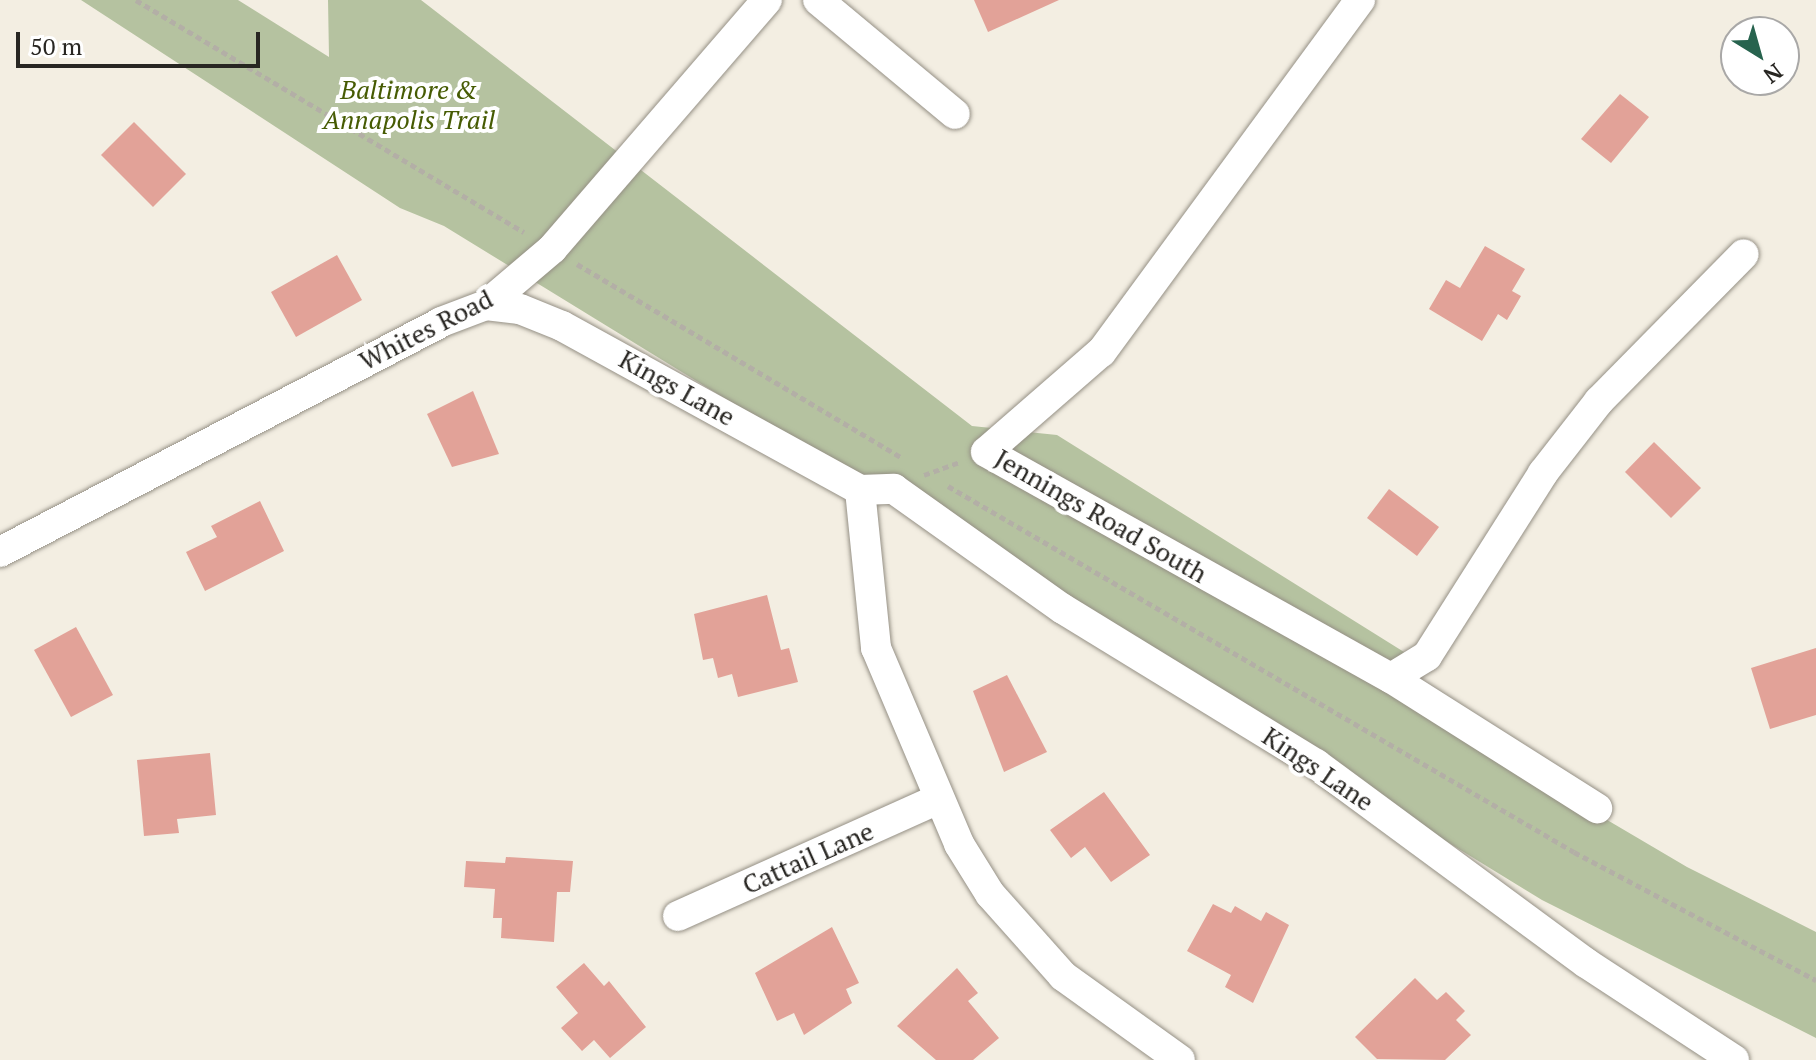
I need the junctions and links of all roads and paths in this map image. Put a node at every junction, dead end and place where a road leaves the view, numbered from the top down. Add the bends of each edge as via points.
1 (136, 0) edge
2 (767, 0) edge
3 (818, 0) edge
4 (1360, 0) edge
5 (955, 114) dead end
6 (552, 249) junction
7 (1744, 254) dead end
8 (486, 305) junction
9 (986, 452) junction
10 (928, 474) junction
11 (894, 489) junction
12 (860, 490) junction
13 (0, 552) edge
14 (1391, 678) junction
15 (938, 799) junction
16 (1597, 808) dead end
17 (678, 916) dead end
18 (1816, 980) edge
19 (1180, 1060) edge
20 (1734, 1060) edge

1 - 6 path
2 - 6 street, Whites Road
3 - 5 street
4 - 9 street, Jennings Road South via 1101,352
6 - 8 street, Whites Road
6 - 10 path
7 - 14 street via 1599,401 1543,473 1427,656
8 - 12 street, Kings Lane via 520,309 562,326
8 - 13 street, Whites Road via 441,322
9 - 10 path
9 - 14 street, Jennings Road South
10 - 11 path
10 - 18 path via 1574,852
11 - 12 street
11 - 20 street, Kings Lane via 1063,609 1316,764 1586,963
12 - 15 street via 876,648
14 - 16 street, Jennings Road South
15 - 17 street, Cattail Lane
15 - 19 street via 990,894 1063,976

